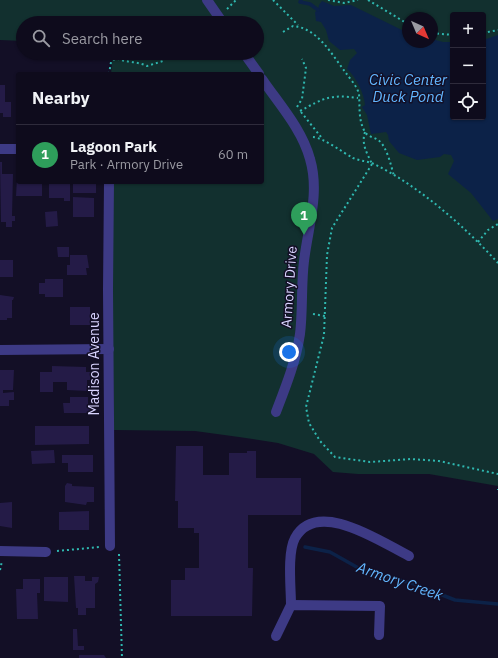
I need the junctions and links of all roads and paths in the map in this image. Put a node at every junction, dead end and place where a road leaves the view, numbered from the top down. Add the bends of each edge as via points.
1 (207, 0) edge
2 (236, 0) edge
3 (273, 0) edge
4 (328, 0) edge
5 (358, 0) edge
6 (368, 0) edge
7 (230, 15) dead end
8 (218, 16) edge
9 (402, 20) edge
10 (299, 26) junction
11 (498, 30) edge
12 (283, 32) dead end
13 (486, 32) edge
14 (438, 34) edge
15 (450, 35) edge
16 (302, 59) dead end
17 (114, 60) edge
18 (120, 60) edge
19 (249, 60) edge
20 (163, 61) dead end
21 (108, 72) edge
22 (258, 72) edge
23 (264, 82) edge
24 (358, 98) junction
25 (300, 111) junction
26 (365, 132) junction
27 (300, 135) junction
28 (321, 138) junction
29 (0, 149) edge
30 (16, 149) edge
31 (372, 164) junction
32 (394, 176) junction
33 (109, 184) edge
34 (498, 224) edge
35 (478, 242) junction
36 (498, 263) edge
37 (109, 349) junction
38 (0, 350) edge
39 (276, 412) dead end
40 (498, 474) edge
41 (110, 546) junction
42 (0, 551) edge
43 (46, 552) joint
44 (409, 556) dead end
45 (291, 605) junction
46 (276, 636) dead end
47 (379, 636) dead end
48 (122, 658) edge

1 - 8 street
2 - 7 path via 227,10
3 - 10 path
4 - 5 path via 344,3
6 - 9 path
10 - 12 path via 293,26
10 - 24 path via 318,38 333,55 358,90
11 - 13 path
14 - 15 path
16 - 25 path via 306,68 302,99 296,106
17 - 21 path
18 - 20 path via 147,66
19 - 22 street
23 - 27 street, Armory Drive
24 - 25 path via 332,96
24 - 26 path via 360,120
25 - 28 path
26 - 31 path via 364,146
26 - 32 path via 379,140
27 - 28 path
27 - 39 street, Armory Drive via 312,168 313,206 303,269 298,344 292,372
28 - 31 path via 357,160
29 - 30 street
31 - 32 path
31 - 40 path via 332,228 326,255 324,335 306,407 309,423 320,441 335,456 370,462 412,458 440,461
32 - 35 path via 418,192
33 - 37 street, Madison Avenue
34 - 35 path via 488,230
35 - 36 path
37 - 38 street
37 - 41 street, Madison Avenue
41 - 43 path
41 - 48 path via 119,552
42 - 43 street
44 - 45 street via 344,524 321,521 309,524 295,538 292,551
45 - 46 street
45 - 47 street via 380,606

